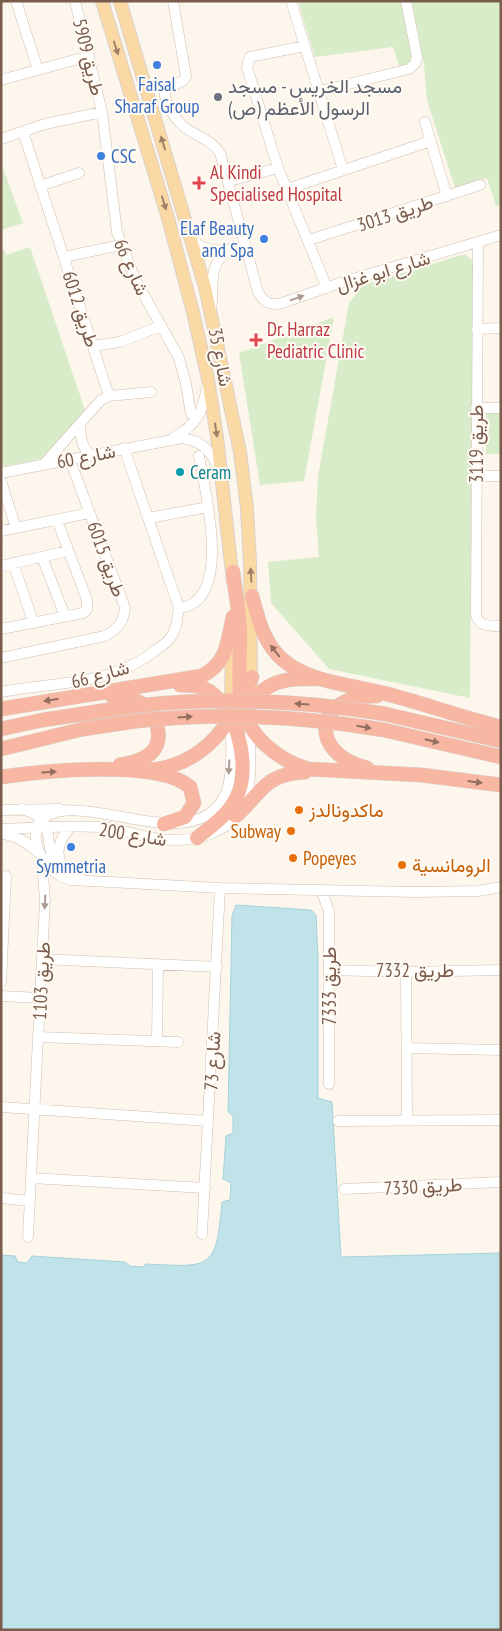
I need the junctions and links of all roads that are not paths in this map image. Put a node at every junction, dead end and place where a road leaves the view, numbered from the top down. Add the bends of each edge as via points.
1 (16, 1) edge
2 (75, 1) edge
3 (102, 1) edge
4 (120, 1) edge
5 (173, 1) edge
6 (292, 1) edge
7 (406, 1) edge
8 (305, 46) junction
9 (89, 56) junction
10 (38, 70) junction
11 (1, 80) edge
12 (320, 91) junction
13 (102, 112) junction
14 (425, 122) dead end
15 (23, 132) junction
16 (1, 139) edge
17 (430, 141) junction
18 (278, 168) junction
19 (343, 170) junction
20 (78, 173) dead end
21 (229, 181) junction
22 (480, 185) dead end
23 (40, 186) junction
24 (287, 189) junction
25 (447, 196) junction
26 (501, 235) edge
27 (192, 239) junction
28 (309, 240) junction
29 (478, 243) junction
30 (121, 245) junction
31 (246, 246) junction
32 (230, 250) junction
33 (64, 257) junction
34 (327, 288) junction
35 (212, 310) junction
36 (161, 326) junction
37 (501, 328) edge
38 (477, 329) junction
39 (93, 346) junction
40 (208, 379) junction
41 (151, 392) dead end
42 (109, 396) junction
43 (476, 408) junction
44 (501, 408) edge
45 (191, 414) dead end
46 (80, 425) junction
47 (171, 438) junction
48 (124, 448) junction
49 (91, 455) junction
50 (199, 456) dead end
51 (70, 460) junction
52 (44, 464) junction
53 (1, 473) edge
54 (221, 476) junction
55 (476, 476) junction
56 (501, 476) edge
57 (1, 480) edge
58 (208, 507) junction
59 (90, 513) junction
60 (149, 518) junction
61 (57, 520) junction
62 (16, 528) junction
63 (1, 531) edge
64 (68, 551) junction
65 (42, 558) junction
66 (13, 563) junction
67 (1, 566) edge
68 (233, 572) junction
69 (252, 596) junction
70 (179, 608) junction
71 (65, 616) junction
72 (233, 617) junction
73 (33, 621) junction
74 (501, 626) edge
75 (1, 629) edge
76 (1, 658) edge
77 (252, 677) joint
78 (332, 681) junction
79 (139, 688) junction
80 (1, 692) edge
81 (82, 695) junction
82 (420, 704) junction
83 (1, 710) edge
84 (241, 718) junction
85 (501, 727) edge
86 (1, 729) edge
87 (501, 741) edge
88 (1, 749) edge
89 (501, 757) edge
90 (97, 770) junction
91 (134, 771) junction
92 (326, 771) junction
93 (392, 773) junction
94 (1, 777) edge
95 (501, 785) edge
96 (22, 809) junction
97 (1, 810) edge
98 (81, 811) junction
99 (236, 816) junction
100 (164, 824) junction
101 (42, 825) junction
102 (72, 827) junction
103 (1, 829) edge
104 (1, 834) edge
105 (197, 838) junction
106 (40, 854) junction
107 (67, 872) junction
108 (6, 876) dead end
109 (90, 881) junction
110 (501, 887) edge
111 (220, 888) junction
112 (321, 890) junction
113 (335, 890) junction
114 (329, 911) junction
115 (2, 950) edge
116 (42, 959) junction
117 (158, 964) junction
118 (217, 967) junction
119 (329, 970) junction
120 (501, 970) edge
121 (406, 972) junction
122 (1, 982) edge
123 (1, 996) edge
124 (40, 998) junction
125 (38, 1037) junction
126 (157, 1041) junction
127 (178, 1042) dead end
128 (407, 1048) junction
129 (501, 1050) edge
130 (329, 1084) dead end
131 (1, 1107) edge
132 (34, 1109) junction
133 (407, 1120) junction
134 (501, 1120) edge
135 (208, 1121) junction
136 (338, 1121) dead end
137 (31, 1178) junction
138 (501, 1182) edge
139 (205, 1188) junction
140 (344, 1189) dead end
141 (1, 1198) edge
142 (30, 1201) junction
143 (202, 1234) dead end
144 (28, 1237) dead end

1 - 10 street
2 - 9 street, طريق 5909
3 -> 40 main road, شارع 35 via 176,246
27 -> 4 main road, شارع 35
5 - 21 street via 186,74 183,81 165,90 164,95 183,127 216,148
6 - 8 street
7 - 12 street via 417,57 415,64 409,69
8 - 12 street
8 - 18 street via 250,57 247,61
9 - 10 street
9 - 13 street, طريق 5909
10 - 11 street
12 - 19 street
13 - 15 street via 65,118
13 - 30 street, شارع 66 via 113,211
14 - 17 street
15 - 16 street
15 - 23 street, طريق 6012
17 - 19 street
17 - 25 street
18 - 21 street
18 - 24 street
19 - 24 street
20 - 23 street
21 - 31 street
22 - 25 street, طريق 3013
23 - 33 street, طريق 6012
24 - 28 street
25 - 28 street, طريق 3013
26 - 29 street, شارع ابو غزال
27 - 32 street via 209,250
27 - 35 main road, شارع 35
28 - 34 street
29 - 34 street, شارع ابو غزال
29 - 38 street, طريق 3119
30 - 33 street
30 - 36 street, شارع 66 via 129,267
31 - 32 street
31 -> 34 street, شارع ابو غزال via 258,292 266,303 274,305
32 - 35 street via 214,266
33 - 39 street, طريق 6012
69 -> 35 main road, شارع 35 via 240,452
36 - 39 street via 120,342
36 - 45 street, شارع 66 via 179,358
37 - 38 street
38 - 43 street, طريق 3119
39 - 42 street, طريق 6012
40 - 47 street via 204,406 195,423
40 -> 54 main road, شارع 35
41 - 42 street
42 - 46 street via 101,400
43 - 44 street
43 - 55 street, طريق 3119
46 - 49 street via 84,449
46 - 52 street
47 - 48 street, شارع 60
47 - 54 street via 196,440 204,445 212,454
48 - 49 street, شارع 60
48 - 60 street
49 - 51 street, شارع 60
50 - 58 street
51 - 52 street, شارع 60
51 - 59 street, طريق 6015
52 - 53 street, شارع 60
54 - 68 main road, شارع 35
55 - 56 street
55 - 74 street, طريق 3119 via 476,614 483,625
57 - 62 street
58 - 60 street
58 - 70 street via 212,546 206,587 198,600
59 - 61 street
59 - 76 street, طريق 6015 via 125,608 124,619 118,629 105,636
60 - 70 street
61 - 62 street
61 - 64 street
62 - 63 street
64 - 65 street
64 - 71 street via 88,610
65 - 66 street
65 - 71 street
66 - 67 street
66 - 73 street
68 - 72 main road, شارع 35
68 - 84 highway via 240,629
69 - 77 main road, شارع 35
78 -> 69 highway via 309,674 283,660 259,622
70 - 80 street, شارع 66 via 172,637 128,669 91,680
71 - 73 street
72 - 79 highway via 224,653 215,669 202,676
72 - 84 main road, شارع 35
73 - 75 street
77 - 84 highway
78 - 82 highway
78 - 84 highway via 280,681 260,692
79 - 81 highway
79 - 84 highway via 180,685 202,688
81 -> 83 highway
81 - 90 highway via 112,696 140,702 152,712 158,728 159,739 149,756 140,762
82 - 85 highway
82 - 93 highway via 377,696 357,697 336,706 326,719 329,741 341,757 355,765
84 - 91 highway via 203,750 184,761 164,769
84 - 92 highway via 267,746 290,764
84 - 99 street, شارع 200 via 249,785
84 -> 100 street, شارع 200 via 228,785 222,799 201,816 186,822
84 - 105 highway via 241,779 237,797 228,811
87 -> 86 highway, bridge via 385,714 281,702 207,701 134,706
88 -> 89 highway, bridge via 83,729 136,721 257,716 337,722
90 - 91 highway
94 -> 90 highway
91 - 100 highway via 174,778 190,787 194,803 191,811 185,817
92 - 93 highway
92 - 99 highway via 294,772 272,778
93 -> 95 highway
96 - 97 street
96 - 98 street
96 - 101 street, شارع 200 via 34,813
98 - 100 street, شارع 200
98 - 101 street, شارع 200 via 51,814
99 - 105 street, شارع 200 via 214,834
101 - 102 street, شارع 200
101 - 103 street
101 - 106 street
101 - 107 street via 51,857
102 - 105 street, شارع 200 via 102,827 153,838
102 - 107 street via 65,833 58,849 60,864
104 - 106 street via 23,840
106 - 109 street via 58,876
106 -> 116 street, طريق 1103 via 46,889
107 - 109 street
108 - 115 street
109 - 111 street
110 - 113 street via 478,891
111 - 112 street
111 - 118 street, شارع 73
112 - 113 street
112 - 114 street, طريق 7333
113 - 114 street
114 - 119 street, طريق 7333
115 - 122 street
116 - 117 street
116 - 124 street, طريق 1103
117 - 118 street
117 - 126 street
118 - 135 street, شارع 73
119 - 121 street, طريق 7332
119 - 130 street, طريق 7333
120 - 121 street, طريق 7332
121 - 128 street
123 - 124 street
124 - 125 street, طريق 1103
125 - 126 street
125 - 132 street, طريق 1103
126 - 127 street
128 - 129 street
128 - 133 street
131 - 132 street
132 - 135 street
132 - 137 street, طريق 1103
133 - 134 street
133 - 136 street
135 - 139 street, شارع 73
137 - 139 street
137 - 142 street, طريق 1103
138 - 140 street, طريق 7330
139 - 143 street, شارع 73
141 - 142 street
142 - 144 street, طريق 1103

